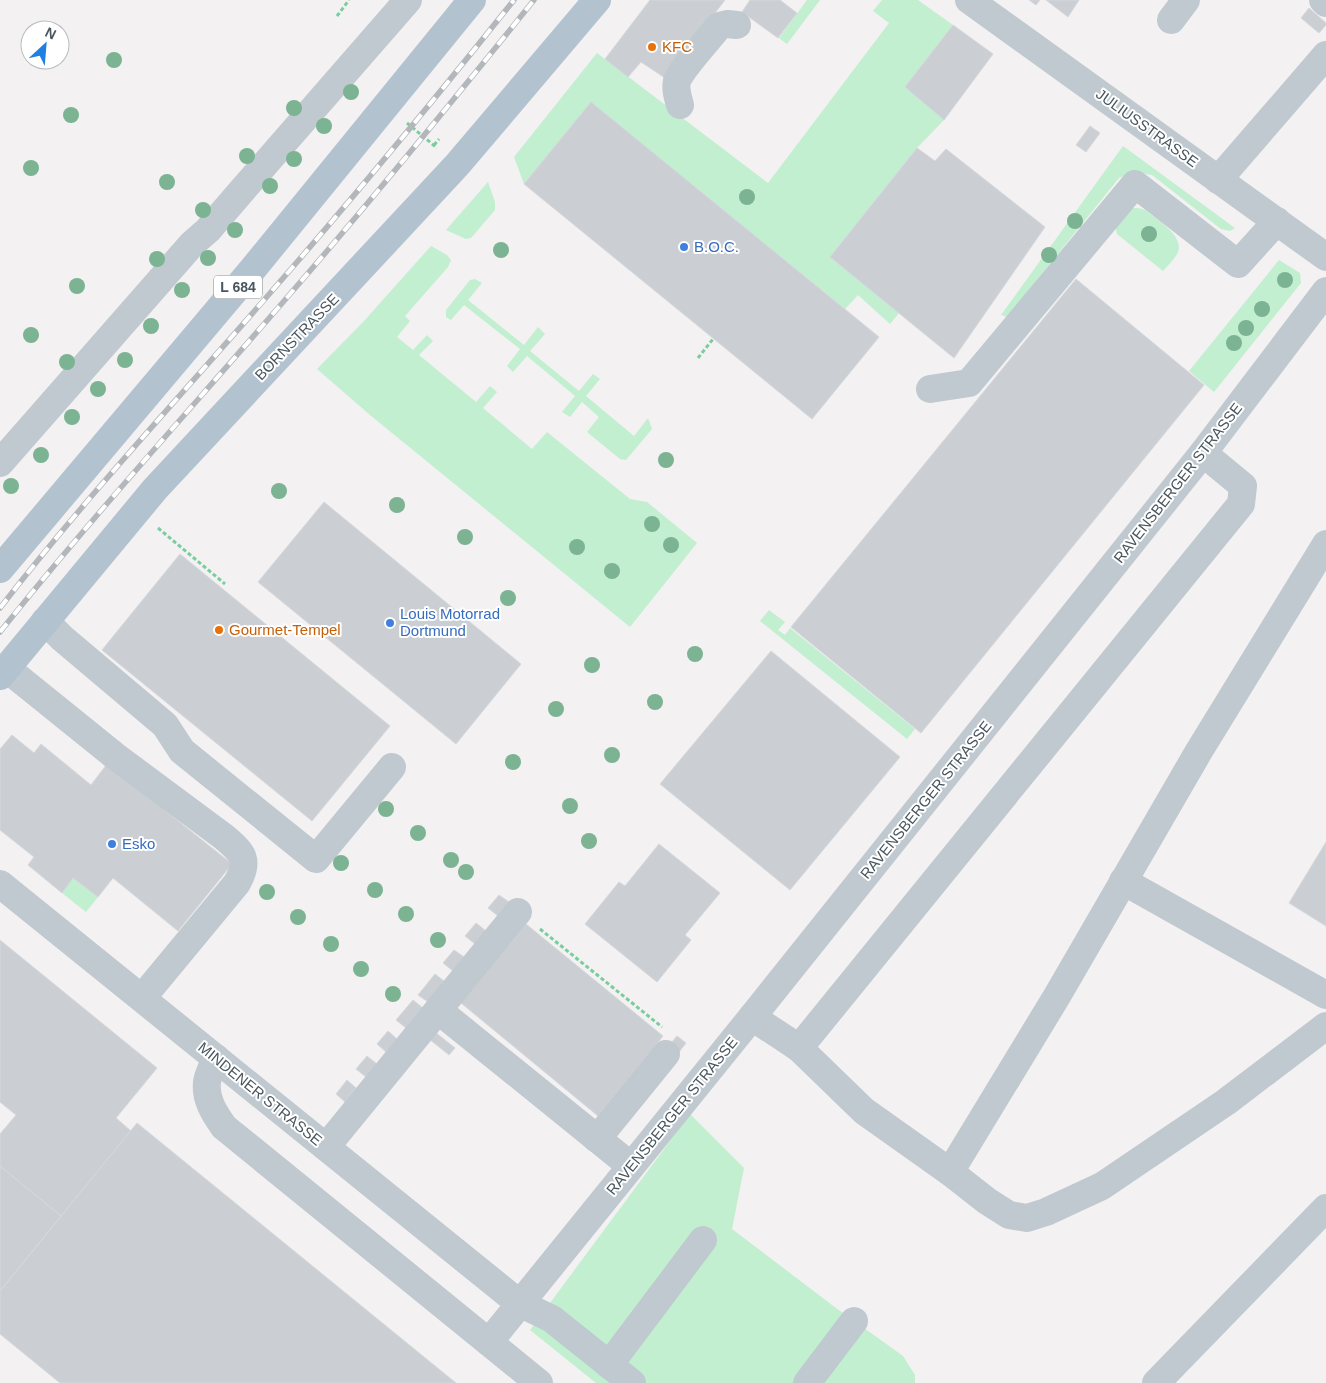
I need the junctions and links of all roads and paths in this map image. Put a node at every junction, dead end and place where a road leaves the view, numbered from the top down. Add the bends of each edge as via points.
1 (349, 0) edge
2 (408, 0) edge
3 (472, 0) edge
4 (597, 0) edge
5 (969, 0) edge
6 (1323, 0) edge
7 (1326, 3) edge
8 (337, 16) dead end
9 (737, 25) dead end
10 (1326, 54) edge
11 (680, 105) dead end
12 (386, 106) junction
13 (439, 139) dead end
14 (434, 145) junction
15 (457, 165) junction
16 (1218, 180) junction
17 (1276, 221) junction
18 (1326, 257) edge
19 (1326, 292) edge
20 (713, 339) dead end
21 (698, 358) dead end
22 (930, 389) dead end
23 (1203, 453) junction
24 (0, 463) edge
25 (154, 525) dead end
26 (1326, 544) edge
27 (0, 569) edge
28 (225, 584) dead end
29 (45, 621) junction
30 (3, 672) edge
31 (392, 767) dead end
32 (1123, 881) junction
33 (0, 884) edge
34 (518, 912) joint
35 (1326, 995) edge
36 (142, 998) junction
37 (438, 1010) junction
38 (752, 1017) junction
39 (1326, 1026) edge
40 (798, 1048) junction
41 (666, 1054) joint
42 (216, 1058) junction
43 (598, 1139) junction
44 (326, 1147) junction
45 (631, 1166) junction
46 (950, 1172) junction
47 (1326, 1208) edge
48 (703, 1240) dead end
49 (519, 1303) junction
50 (854, 1321) dead end
51 (489, 1342) junction
52 (609, 1364) junction
53 (539, 1383) edge
54 (632, 1383) edge
55 (807, 1383) edge
56 (1156, 1383) edge

1 - 8 path
2 - 24 street
3 - 12 main road, L 684
4 - 15 main road, BORNSTRASSE
5 - 16 street, JULIUSSTRASSE
6 - 7 street
9 - 11 street via 719,26 687,67 678,81
10 - 16 street
12 - 14 path
12 - 27 main road, L 684
13 - 14 path
14 - 15 path
15 - 29 main road, BORNSTRASSE via 162,482
16 - 17 street, JULIUSSTRASSE
17 - 18 street, JULIUSSTRASSE
17 - 22 street via 1238,264 1135,184 969,382
19 - 23 street, RAVENSBERGER STRASSE
20 - 21 path
23 - 38 street, RAVENSBERGER STRASSE
23 - 40 street via 1243,486 1240,504
25 - 28 path
26 - 32 street
29 - 30 main road, BORNSTRASSE
29 - 31 street via 166,725 182,751 310,867
30 - 36 street via 239,850 244,862 243,871 232,889
32 - 35 street
32 - 46 street
33 - 36 street, MINDENER STRASSE
34 - 37 street
34 - 41 path via 672,1034 660,1049
36 - 42 street, MINDENER STRASSE
37 - 43 street
37 - 44 street
38 - 40 street
38 - 45 street, RAVENSBERGER STRASSE
39 - 46 street via 1226,1102 1102,1186 1046,1212 1027,1218 1009,1215
40 - 46 street via 864,1111
41 - 43 street
42 - 44 street, MINDENER STRASSE
42 - 51 street via 207,1082 208,1100 224,1127
43 - 45 street
44 - 49 street, MINDENER STRASSE
45 - 49 street, RAVENSBERGER STRASSE
47 - 56 street
48 - 52 street
49 - 51 street, RAVENSBERGER STRASSE
49 - 52 street, MINDENER STRASSE via 552,1319
50 - 55 street
51 - 53 street
52 - 54 street, MINDENER STRASSE

